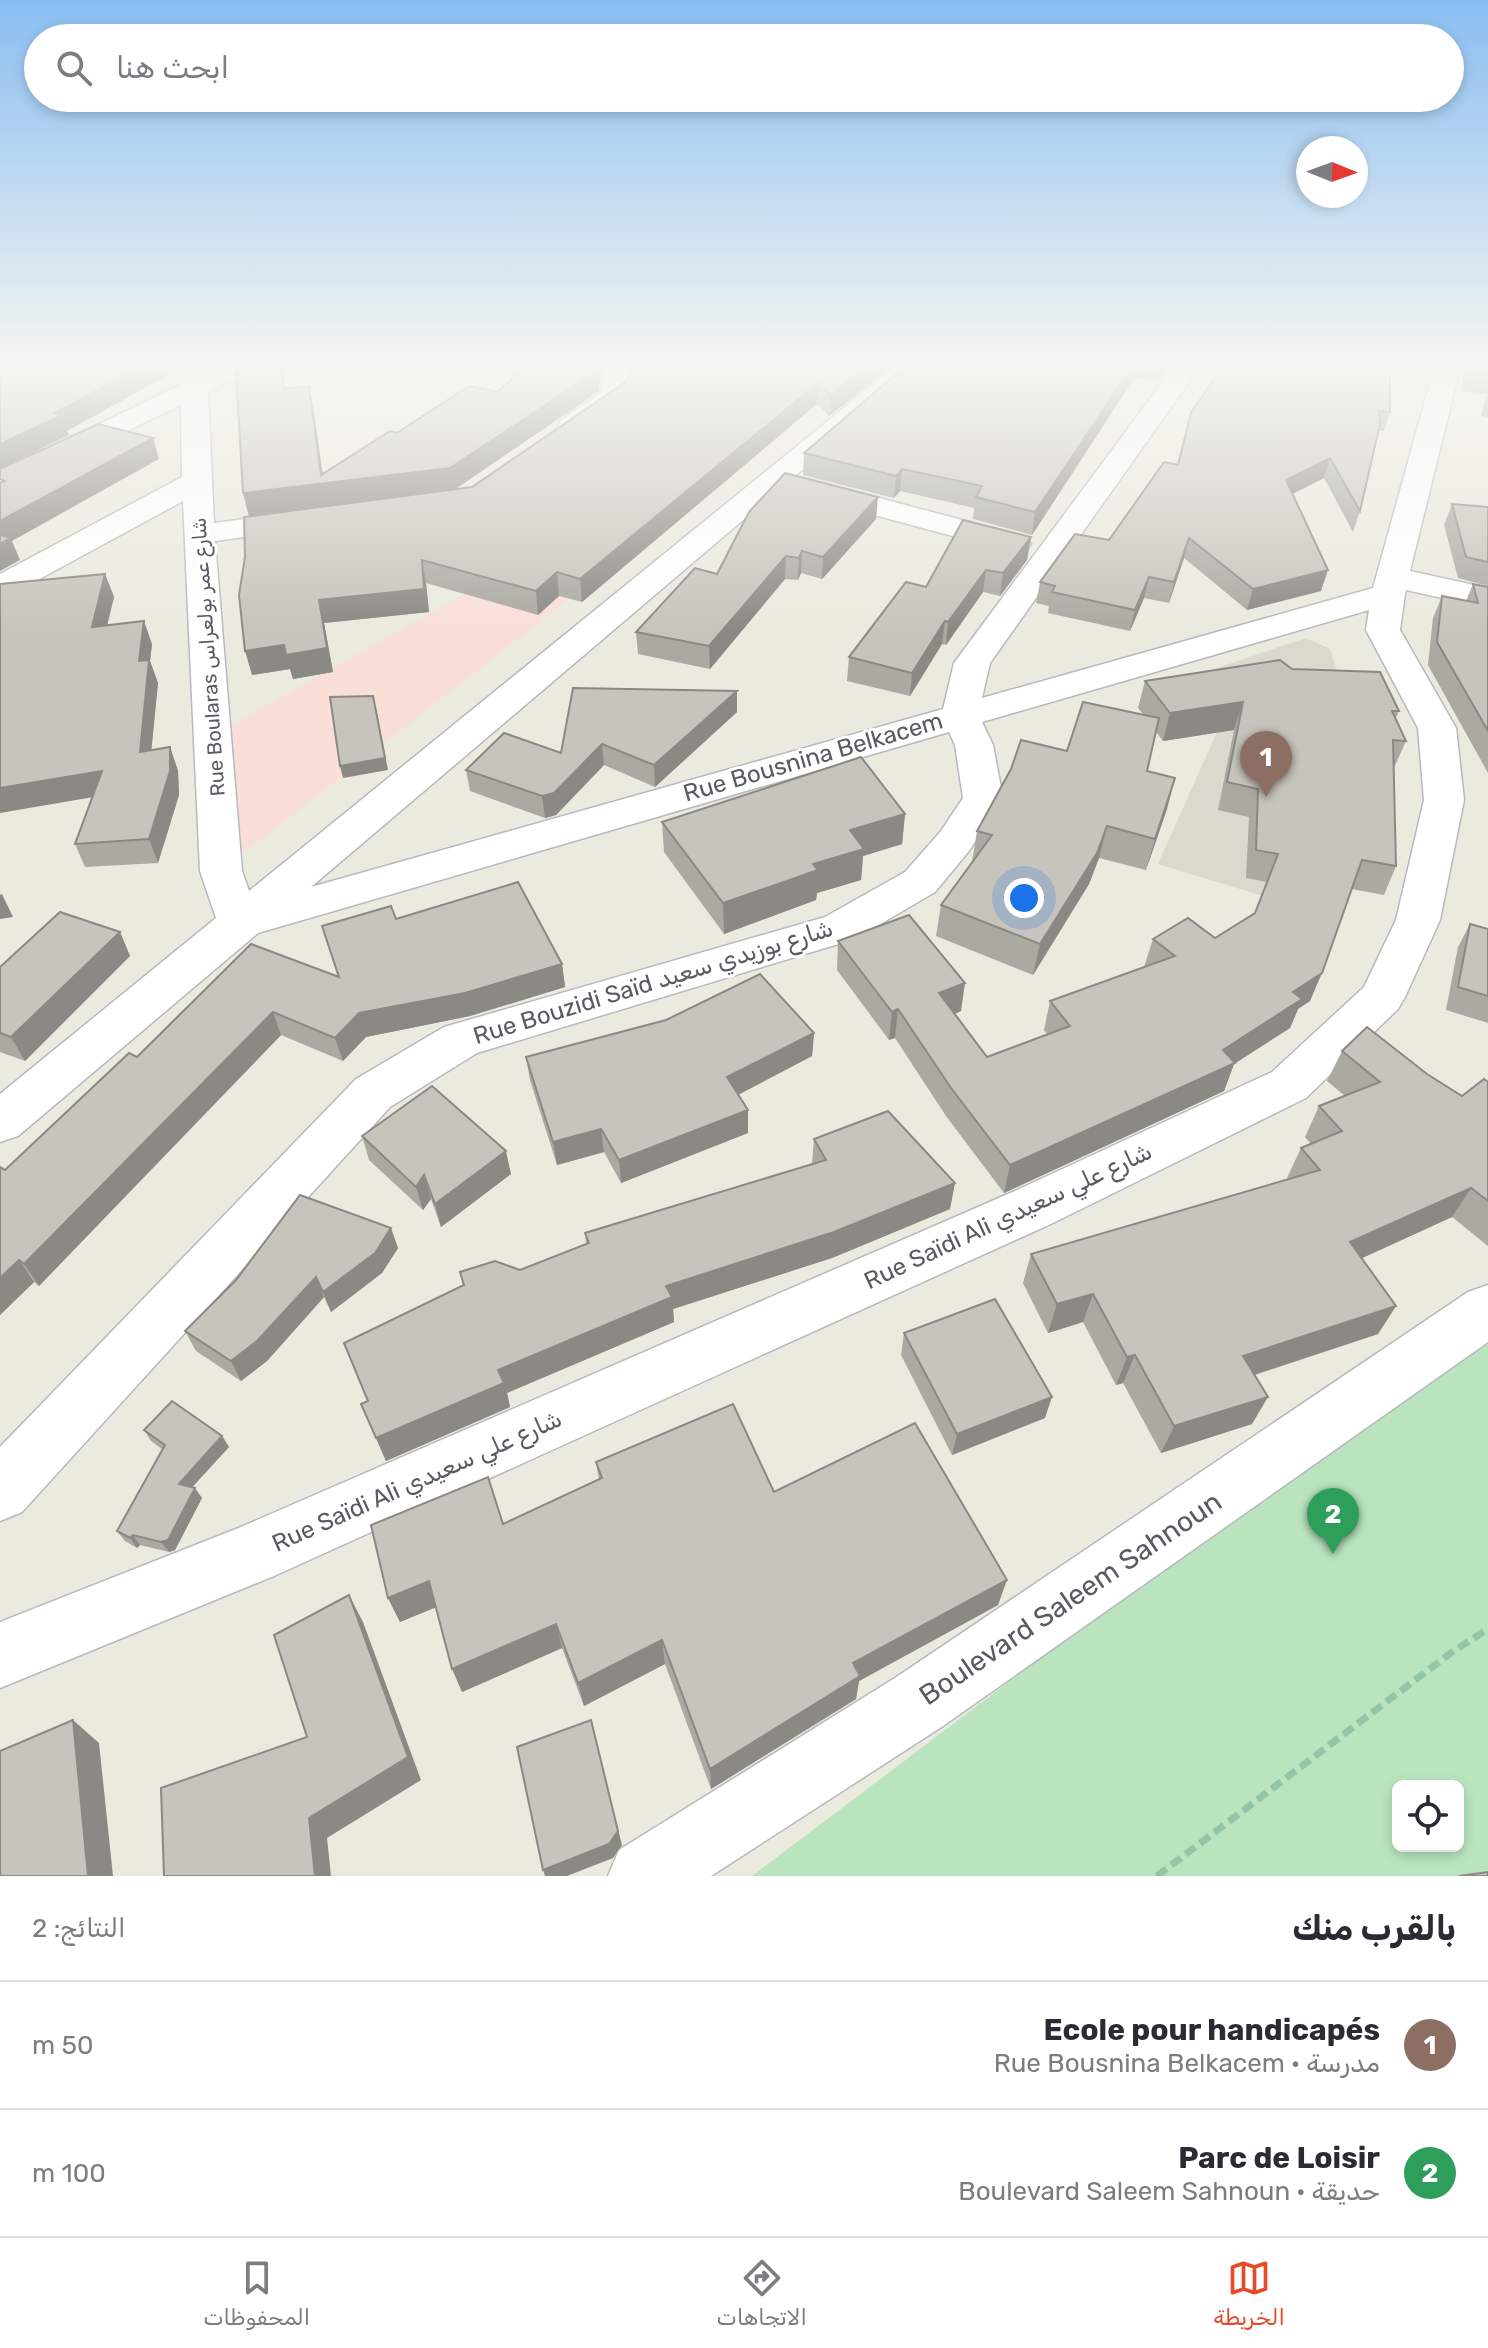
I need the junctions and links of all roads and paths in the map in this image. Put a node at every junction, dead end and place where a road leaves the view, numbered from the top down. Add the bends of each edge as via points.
1 (55, 456) edge
2 (197, 456) edge
3 (803, 456) edge
4 (1120, 456) edge
5 (1425, 456) edge
6 (774, 479) junction
7 (198, 481) junction
8 (0, 483) edge
9 (331, 517) edge
10 (199, 534) junction
11 (1048, 552) junction
12 (1391, 586) junction
13 (0, 587) edge
14 (1488, 598) edge
15 (960, 715) junction
16 (239, 923) junction
17 (0, 1122) edge
18 (1488, 1310) edge
19 (0, 1491) edge
20 (1488, 1629) edge
21 (0, 1655) edge
22 (645, 1876) edge
23 (1157, 1876) edge

1 - 8 street
2 - 7 street, Rue Boularas شارع عمر بولعراس
3 - 6 street
4 - 11 street
5 - 12 street, Rue Saïdi Ali شارع علي سعيدي
6 - 11 street
6 - 16 street
7 - 10 street, Rue Boularas شارع عمر بولعراس
7 - 13 street
9 - 10 street
10 - 16 street, Rue Boularas شارع عمر بولعراس via 221,871
11 - 15 street via 972,663
12 - 14 street
12 - 15 street, Rue Bousnina Belkacem
12 - 21 street, Rue Saïdi Ali شارع علي سعيدي via 1383,630 1437,728 1444,800 1418,920 1382,997 1289,1085 1034,1207 252,1554
15 - 16 street, Rue Bousnina Belkacem
15 - 19 street, Rue Bouzidi Saïd شارع بوزيدي سعيد via 974,745 983,798 920,882 840,928 461,1040 373,1093
16 - 17 street
18 - 22 street, Boulevard Saleem Sahnoun via 919,1702
20 - 23 path

